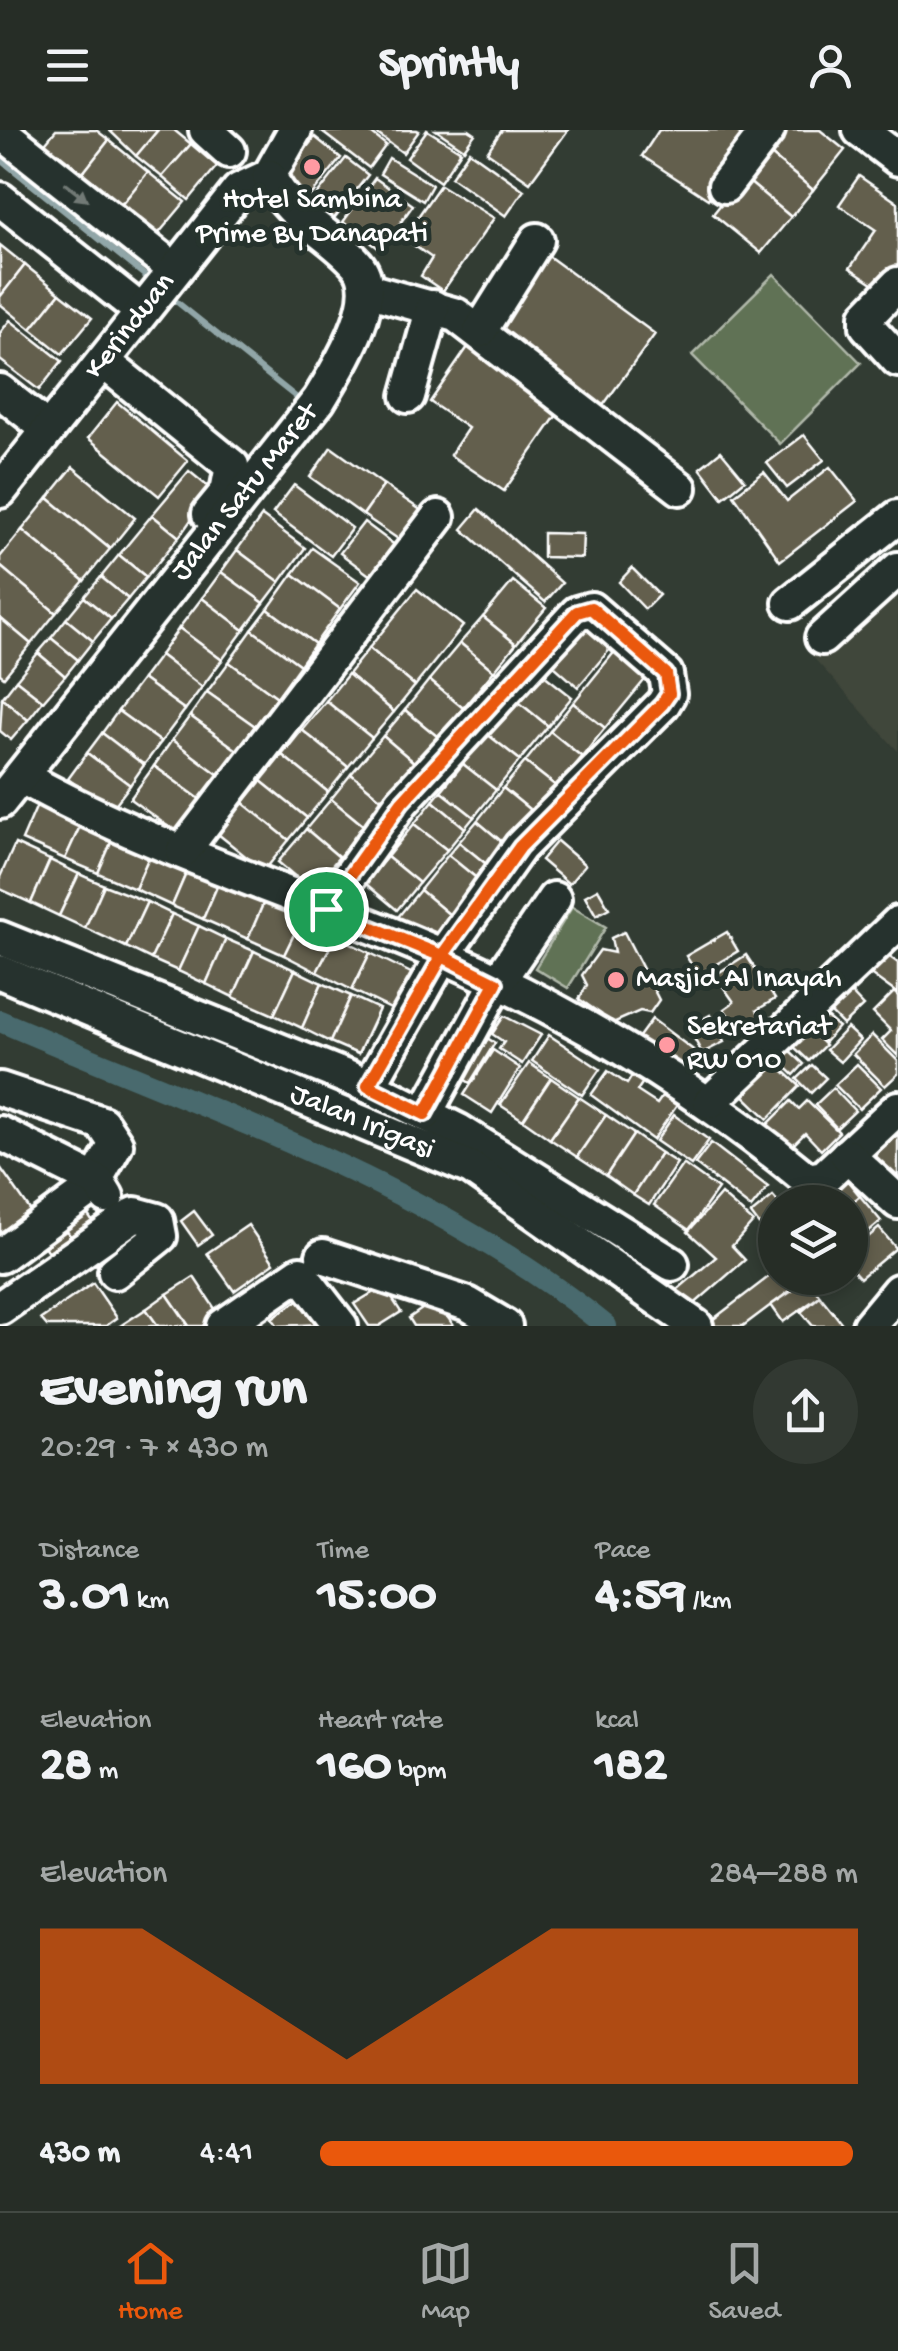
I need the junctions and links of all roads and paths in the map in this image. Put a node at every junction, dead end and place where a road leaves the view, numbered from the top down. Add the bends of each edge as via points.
1 (295, 130) edge
2 (768, 130) edge
3 (860, 130) edge
4 (0, 132) edge
5 (898, 159) edge
6 (270, 176) junction
7 (725, 186) dead end
8 (0, 199) edge
9 (537, 240) dead end
10 (173, 271) junction
11 (898, 284) edge
12 (367, 290) junction
13 (433, 306) junction
14 (143, 309) junction
15 (480, 331) junction
16 (898, 360) edge
17 (104, 362) junction
18 (0, 390) edge
19 (408, 396) dead end
20 (48, 429) junction
21 (680, 488) dead end
22 (0, 491) edge
23 (898, 516) edge
24 (438, 517) dead end
25 (898, 569) edge
26 (790, 603) dead end
27 (822, 638) dead end
28 (11, 773) edge
29 (0, 802) edge
30 (182, 851) junction
31 (554, 899) dead end
32 (326, 909) junction
33 (898, 923) edge
34 (0, 938) edge
35 (442, 956) junction
36 (0, 972) edge
37 (496, 983) junction
38 (368, 1086) junction
39 (0, 1089) edge
40 (710, 1102) junction
41 (898, 1108) edge
42 (425, 1114) junction
43 (0, 1133) edge
44 (847, 1155) junction
45 (98, 1182) junction
46 (898, 1202) edge
47 (122, 1222) junction
48 (30, 1236) junction
49 (0, 1256) edge
50 (323, 1256) dead end
51 (672, 1264) dead end
52 (53, 1270) junction
53 (115, 1272) dead end
54 (898, 1290) edge
55 (0, 1308) edge
56 (475, 1315) edge
57 (223, 1326) edge
58 (341, 1326) edge
59 (505, 1326) edge
60 (696, 1326) edge
61 (868, 1326) edge

1 - 6 street
2 - 7 street
3 - 5 street
4 -> 10 street
6 - 10 street, Kerinduan via 238,190
6 - 12 street via 283,202 359,266
8 - 14 street
9 - 15 street
10 - 14 street, Kerinduan
11 - 16 street via 866,316 867,326
12 - 13 street
12 - 28 street, Jalan Satu Maret via 348,352 319,400
13 - 15 street
13 - 19 street
14 - 17 street, Kerinduan
15 - 21 street
17 - 20 street, Kerinduan
17 - 28 street via 232,466 227,492
18 - 20 street
20 - 22 street, Kerinduan
23 - 26 street
24 - 30 street
25 - 27 street
28 - 29 street, Jalan Satu Maret
28 - 30 street
30 - 32 street
31 - 37 street
32 - 35 street
32 - 35 street via 402,802 568,620 591,608 666,674 669,694 520,847
33 - 40 street
34 - 38 street
35 - 37 street
35 - 38 street
36 - 60 street, Jalan Irigasi via 470,1168
37 - 40 street
37 - 42 street
38 - 42 street
39 - 45 street via 112,1132 116,1144
40 - 44 street via 808,1180 824,1177
41 - 44 street
42 - 51 street
43 - 45 street
44 - 46 street
45 - 47 street
45 - 48 street
47 - 52 street
47 - 53 street via 135,1214 157,1220 160,1236
48 - 49 street
48 - 52 street
50 - 56 street
52 - 55 street
54 - 61 street
56 - 59 street
57 - 58 street via 300,1273

